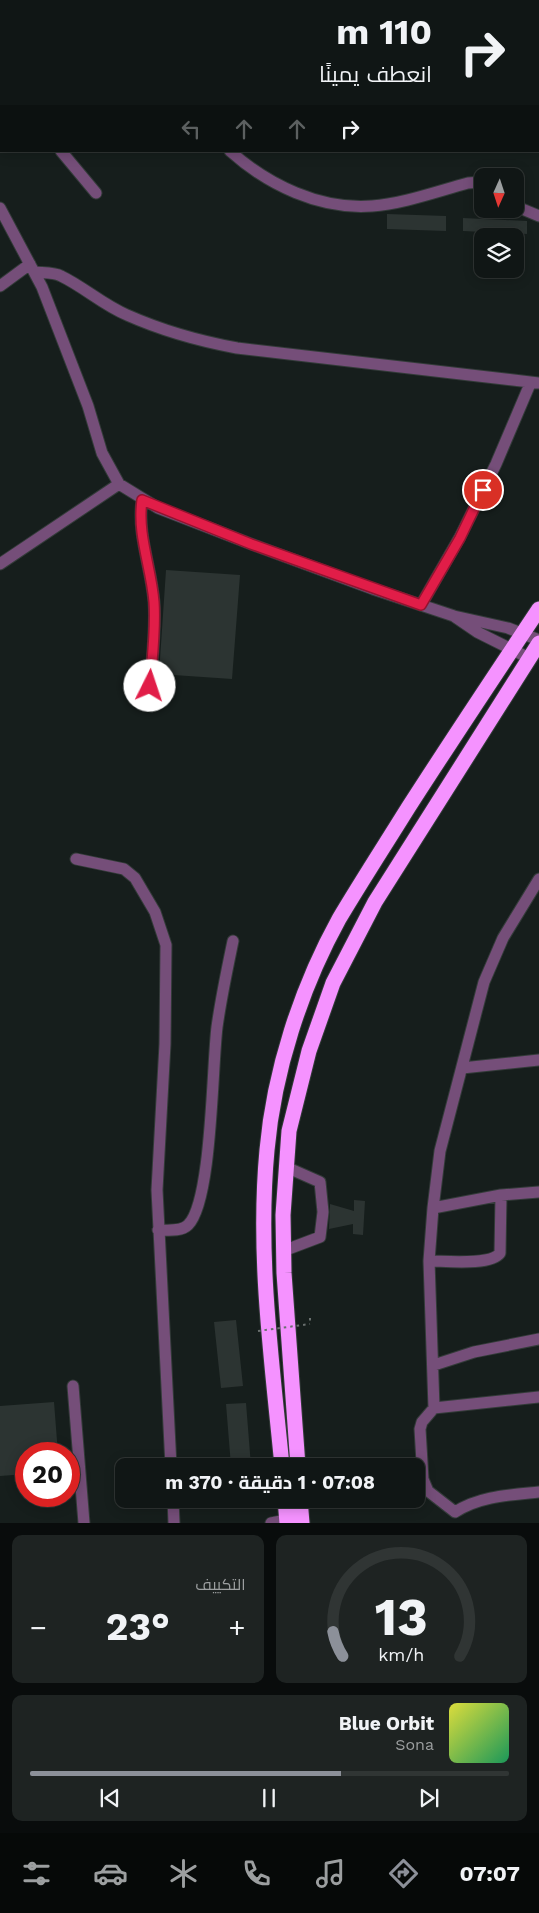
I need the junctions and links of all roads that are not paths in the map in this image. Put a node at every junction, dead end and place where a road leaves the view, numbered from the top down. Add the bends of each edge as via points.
1 (62, 152) edge
2 (231, 152) edge
3 (474, 183) edge
4 (96, 193) dead end
5 (0, 208) edge
6 (524, 210) edge
7 (539, 216) edge
8 (32, 268) junction
9 (0, 286) edge
10 (534, 384) edge
11 (119, 484) junction
12 (142, 500) junction
13 (0, 564) edge
14 (421, 605) junction
15 (539, 609) edge
16 (454, 616) junction
17 (523, 634) junction
18 (539, 640) edge
19 (539, 643) edge
20 (512, 649) junction
21 (529, 658) junction
22 (150, 686) dead end
23 (76, 859) dead end
24 (538, 883) edge
25 (233, 941) dead end
26 (539, 1060) edge
27 (462, 1068) junction
28 (286, 1167) junction
29 (539, 1192) edge
30 (501, 1195) junction
31 (432, 1208) junction
32 (158, 1230) junction
33 (282, 1251) junction
34 (430, 1261) junction
35 (539, 1339) edge
36 (434, 1365) junction
37 (73, 1386) dead end
38 (539, 1397) edge
39 (434, 1408) junction
40 (171, 1458) edge
41 (281, 1458) edge
42 (297, 1458) edge
43 (539, 1492) edge
44 (173, 1508) edge
45 (288, 1508) edge
46 (295, 1508) edge
47 (455, 1512) junction
48 (84, 1523) edge
49 (174, 1523) edge
50 (280, 1523) edge
51 (302, 1523) edge
52 (450, 1523) edge

1 - 4 street
2 - 3 street via 247,167 286,189 329,204 372,206
5 - 8 street
6 - 7 street
8 - 9 street
8 - 10 street via 59,275 110,308 166,332 199,341
8 - 11 street via 69,355 102,453
10 - 14 street via 460,538
11 - 12 street
11 - 13 street
12 - 14 street via 251,544
12 - 22 street via 141,536 154,599
14 - 16 street
15 - 17 highway
16 - 17 street via 496,624
16 - 20 street
17 - 18 street
17 - 20 highway
19 - 21 highway
20 - 21 street
20 - 41 highway via 408,807 339,921 306,992 292,1032 273,1106 262,1231
21 - 28 highway via 375,902 333,983 309,1051 290,1131
23 - 32 street via 124,869 136,878 155,912 166,944 166,1044 157,1190
24 - 27 street via 503,938 484,982
25 - 32 street via 217,1028 204,1183 197,1210 186,1227
26 - 27 street
27 - 31 street via 440,1151
28 - 33 highway
28 - 33 street via 320,1182 323,1212 320,1238
29 - 30 street
30 - 31 street
30 - 34 street via 498,1256 486,1261
31 - 34 street
32 - 40 street
33 - 42 highway
34 - 36 street
35 - 36 street via 474,1352
36 - 39 street
37 - 48 street
38 - 39 street
39 - 47 street via 420,1429 423,1479 428,1491
43 - 47 street via 490,1497
44 - 49 street
45 - 50 highway
46 - 51 highway
47 - 52 street

